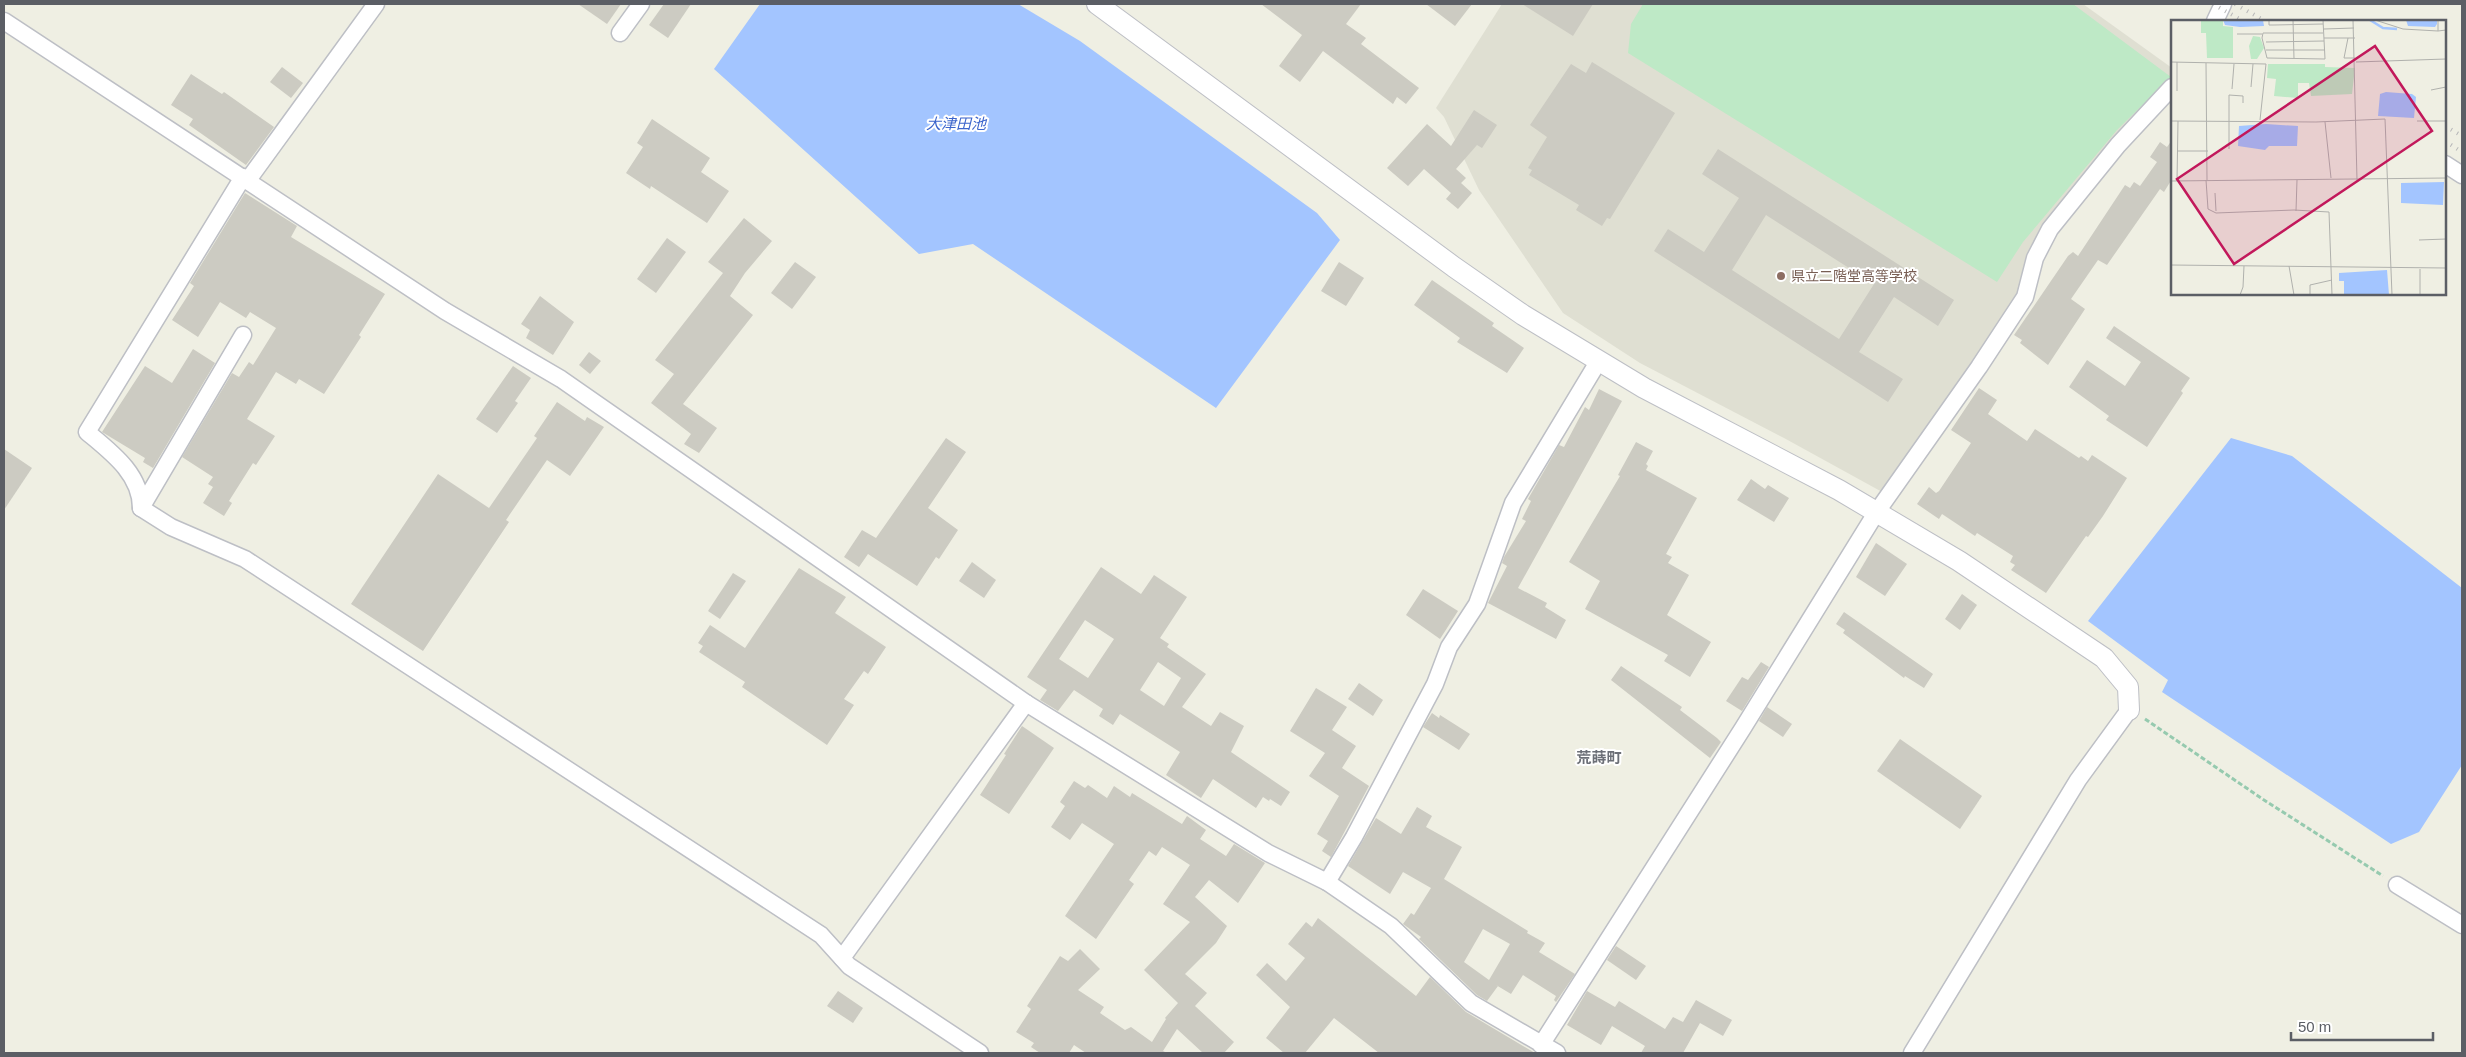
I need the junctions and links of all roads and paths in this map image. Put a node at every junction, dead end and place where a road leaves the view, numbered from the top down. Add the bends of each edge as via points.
1 (376, 4) edge
2 (641, 4) edge
3 (1097, 4) edge
4 (2223, 4) edge
5 (2215, 20) edge
6 (4, 21) edge
7 (620, 33) dead end
8 (2171, 88) edge
9 (2446, 165) edge
10 (2462, 174) edge
11 (246, 178) junction
12 (243, 335) dead end
13 (1598, 362) junction
14 (140, 508) junction
15 (1876, 513) junction
16 (1026, 703) junction
17 (2129, 710) junction
18 (1327, 882) junction
19 (2397, 885) joint
20 (2462, 925) edge
21 (842, 958) junction
22 (1541, 1044) junction
23 (980, 1053) edge
24 (1557, 1053) edge
25 (1912, 1053) edge

1 - 11 street
2 - 7 street
3 - 13 street via 1454,268
4 - 5 street
6 - 11 street
8 - 15 street via 2118,145 2050,229 2035,258 2025,297
9 - 10 street
11 - 14 street via 87,432 120,460 131,475 140,498
11 - 16 street via 445,311 561,379
12 - 14 street
13 - 15 street via 1839,490
13 - 18 street via 1513,503 1477,604 1449,647 1435,684
14 - 21 street via 171,527 254,565 821,934
15 - 17 street via 1959,561 2104,658 2128,686
15 - 22 street via 1744,728
16 - 18 street via 1268,853
16 - 21 street
17 - 19 path
17 - 25 street via 2078,780
18 - 22 street via 1391,926 1471,1003
19 - 20 street
21 - 23 street via 849,966
22 - 24 street

